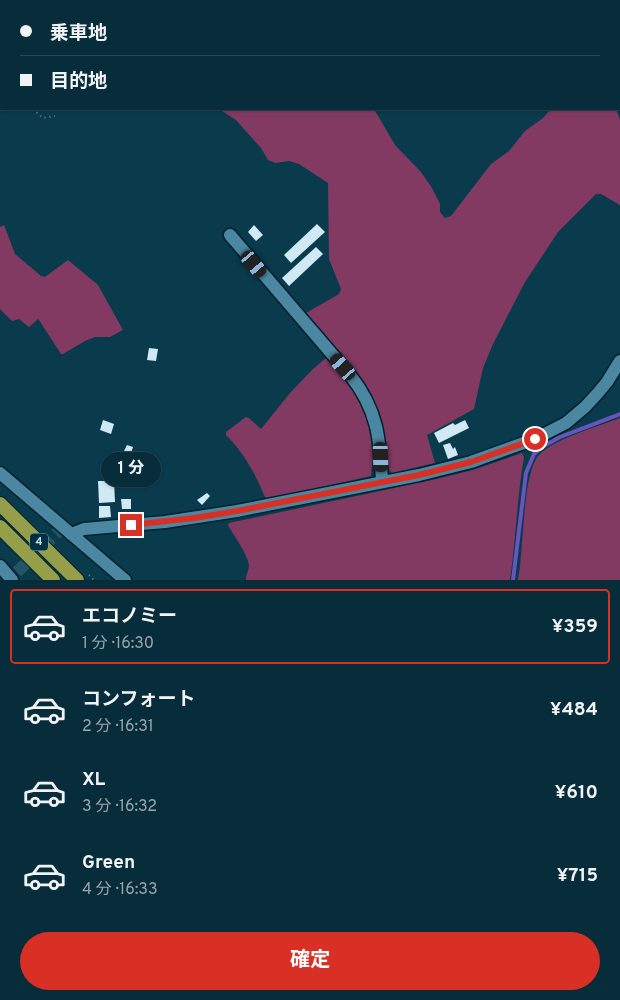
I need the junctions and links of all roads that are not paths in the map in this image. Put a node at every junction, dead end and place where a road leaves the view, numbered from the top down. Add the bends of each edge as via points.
1 (230, 235) dead end
2 (620, 361) edge
3 (0, 473) edge
4 (382, 482) junction
5 (0, 504) edge
6 (0, 528) edge
7 (64, 531) junction
8 (0, 566) edge
9 (13, 577) edge
10 (53, 580) edge
11 (77, 580) edge
12 (124, 580) edge

1 - 4 street via 364,394 376,426
2 - 4 street via 585,407 545,435 471,462
3 - 7 street
4 - 7 street via 205,517
5 - 11 highway, 4
6 - 10 highway, 4
7 - 12 street
8 - 9 street

